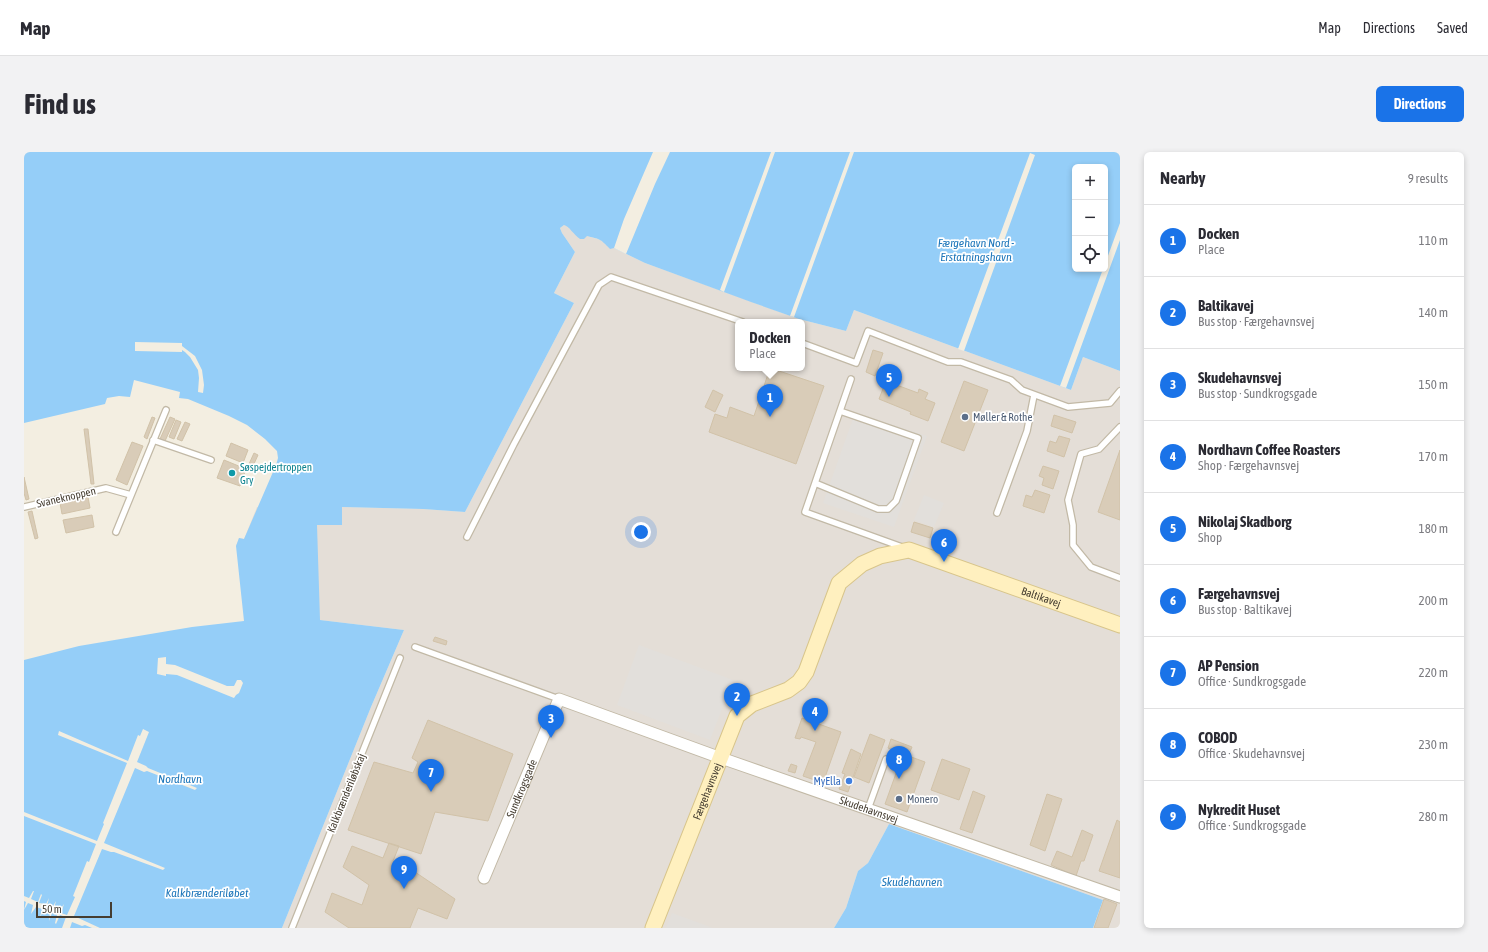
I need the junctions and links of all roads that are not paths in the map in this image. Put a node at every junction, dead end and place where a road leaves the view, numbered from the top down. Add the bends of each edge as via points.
1 (735, 319) edge
2 (805, 344) edge
3 (851, 379) dead end
4 (1120, 391) edge
5 (1034, 394) junction
6 (166, 410) dead end
7 (840, 411) junction
8 (1120, 427) edge
9 (153, 440) junction
10 (211, 460) dead end
11 (815, 483) junction
12 (131, 495) junction
13 (24, 507) edge
14 (997, 513) dead end
15 (116, 532) dead end
16 (467, 537) dead end
17 (909, 550) junction
18 (1120, 578) edge
19 (1120, 625) edge
20 (415, 647) dead end
21 (400, 658) dead end
22 (559, 699) junction
23 (721, 758) junction
24 (886, 759) dead end
25 (868, 809) junction
26 (484, 878) dead end
27 (1120, 897) edge
28 (292, 928) edge
29 (653, 928) edge

1 - 16 lane via 611,277 599,285
2 - 5 lane via 856,363 868,331 948,362 962,362 1011,380 1022,390
3 - 7 lane
4 - 5 lane via 1110,403 1068,407
5 - 14 lane via 1027,431
6 - 9 lane
7 - 11 lane
7 - 11 lane via 918,438 896,501 888,509 878,509
8 - 18 lane via 1099,449 1081,454 1068,500 1073,525 1073,545 1091,567
9 - 10 lane
9 - 12 lane
11 - 17 lane, Baltikavej via 805,512
12 - 13 lane, Svaneknoppen via 106,488
12 - 15 lane
17 - 19 street, Baltikavej
17 - 23 street, Færgehavnsvej via 880,556 862,564 839,583 806,672 799,682 788,690 752,704 737,716
20 - 22 lane, Skudehavnsvej
21 - 28 lane, Kalkbrænderiløbskaj
22 - 23 street, Skudehavnsvej
22 - 26 street, Sundkrogsgade
23 - 25 street, Skudehavnsvej
23 - 29 street, Færgehavnsvej
24 - 25 lane
25 - 27 street, Skudehavnsvej

